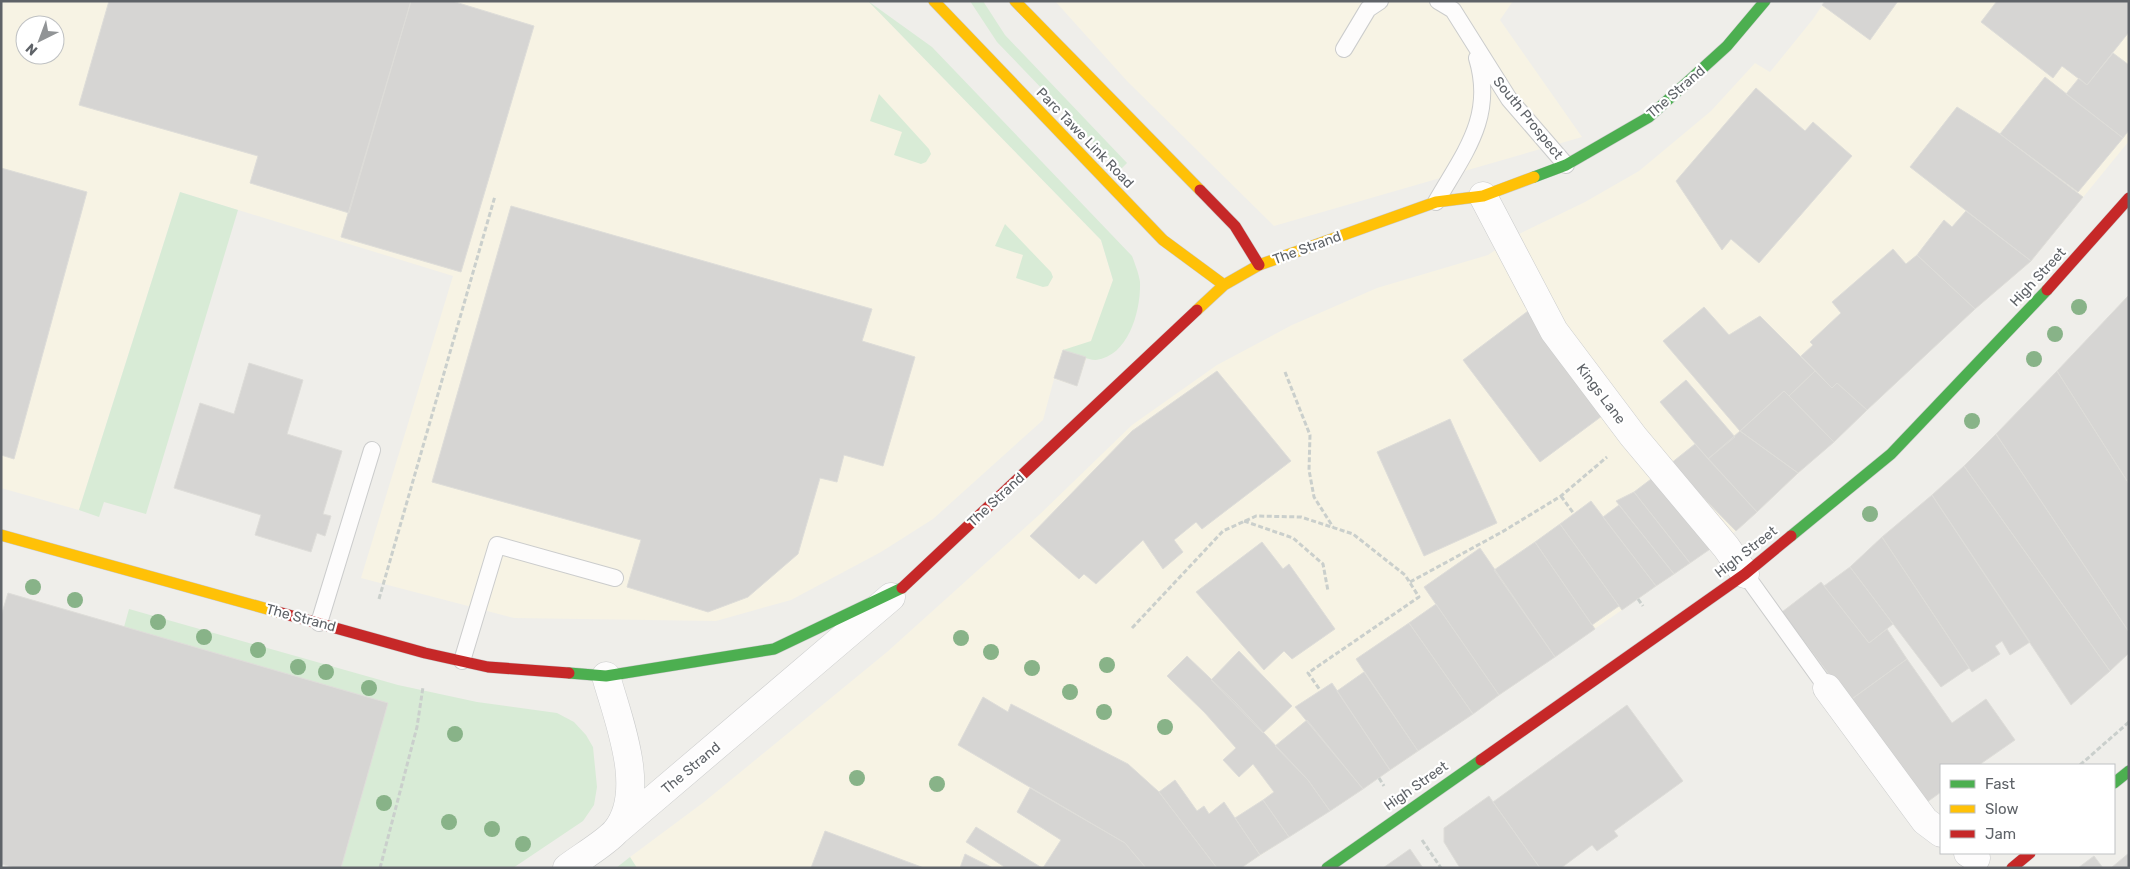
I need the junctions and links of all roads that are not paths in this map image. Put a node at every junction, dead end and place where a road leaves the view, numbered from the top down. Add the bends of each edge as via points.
1 (934, 1) edge
2 (1015, 1) edge
3 (1380, 1) edge
4 (1438, 1) edge
5 (1765, 1) edge
6 (1474, 46) junction
7 (1344, 48) dead end
8 (1566, 165) junction
9 (1483, 196) junction
10 (2129, 198) edge
11 (1436, 202) junction
12 (1259, 265) junction
13 (1224, 285) junction
14 (372, 450) dead end
15 (1, 535) edge
16 (1745, 574) junction
17 (615, 578) dead end
18 (903, 587) junction
19 (320, 623) junction
20 (462, 661) junction
21 (606, 676) junction
22 (1826, 688) joint
23 (2129, 771) edge
24 (2115, 783) edge
25 (616, 832) junction
26 (1940, 832) edge
27 (2029, 854) edge
28 (567, 868) edge
29 (1327, 868) edge
30 (2012, 868) edge

1 - 13 street, Parc Tawe Link Road via 1163,240
2 - 12 street via 1235,226
3 - 7 lane via 1368,9
4 - 6 lane, South Prospect via 1453,10
5 - 8 street, The Strand via 1727,46 1650,117
6 - 8 lane, South Prospect via 1509,99
6 - 11 lane, South Prospect via 1482,73 1482,106 1476,132
8 - 9 street, The Strand
9 - 11 street, The Strand
9 - 16 street, Kings Lane via 1554,331 1633,436
10 - 16 street, High Street via 2052,285 1891,454
11 - 12 street, The Strand
12 - 13 street, The Strand
13 - 18 street, The Strand
14 - 19 lane
15 - 19 street, The Strand
16 - 22 lane
16 - 29 street, High Street
17 - 20 lane via 497,545
18 - 21 street, The Strand via 774,649
18 - 25 street, The Strand
19 - 20 street, The Strand
20 - 21 street, The Strand via 488,667
21 - 25 street, The Strand via 632,777 630,806
22 - 26 street via 1925,821
23 - 24 street
25 - 28 street, The Strand
27 - 30 street

